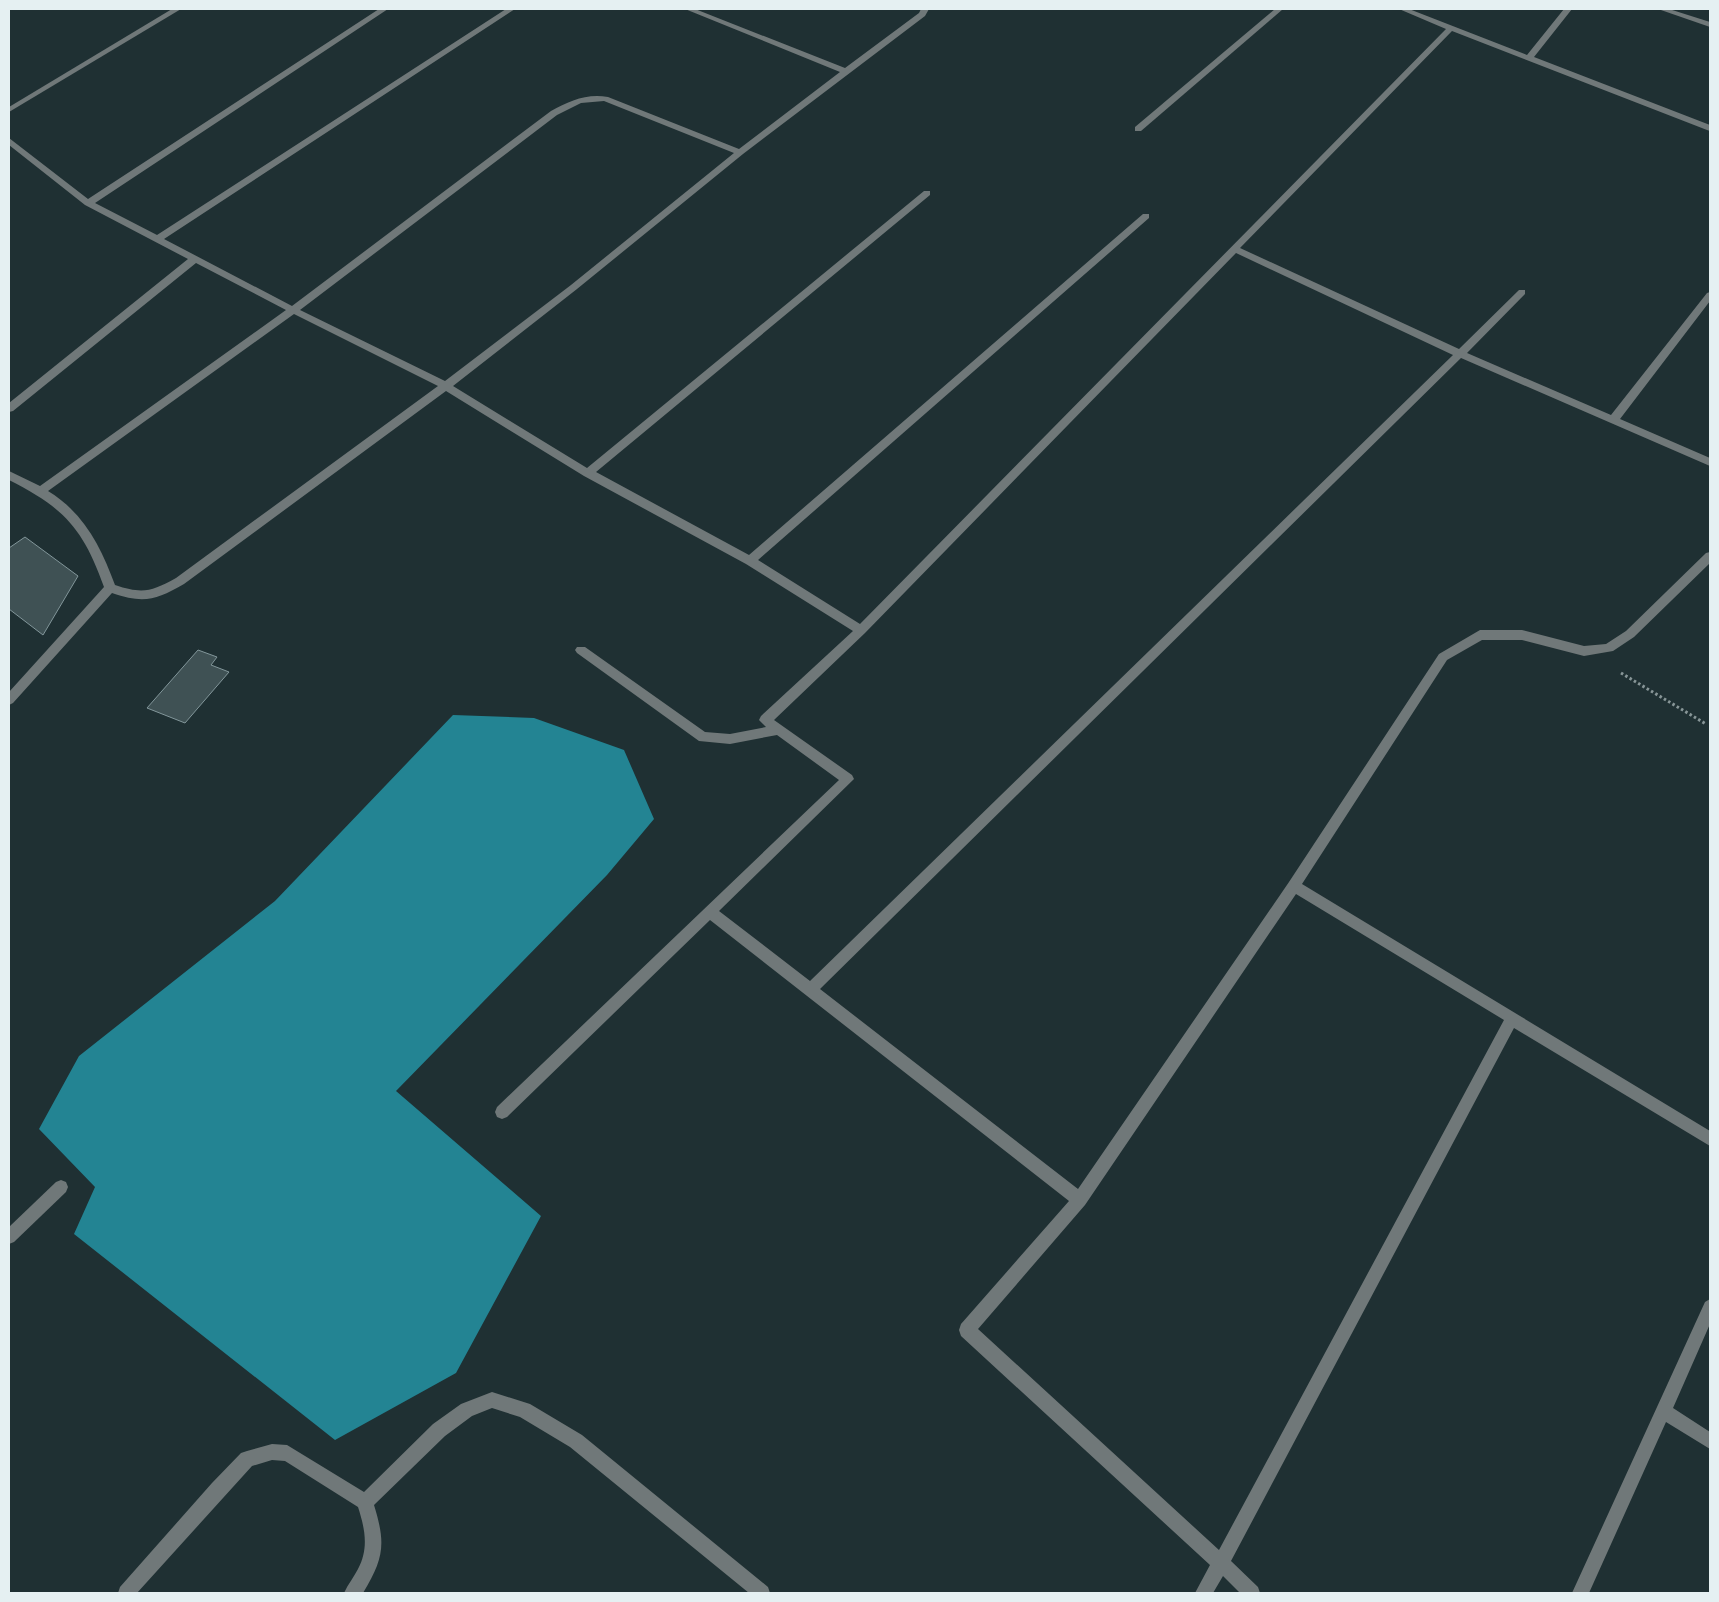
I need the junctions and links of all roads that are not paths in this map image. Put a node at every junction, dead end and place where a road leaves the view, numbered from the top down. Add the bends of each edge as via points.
1 (177, 9) edge
2 (384, 9) edge
3 (511, 9) edge
4 (689, 9) edge
5 (925, 9) edge
6 (1279, 9) edge
7 (1403, 9) edge
8 (1568, 9) edge
9 (1662, 9) edge
10 (1710, 25) edge
11 (1451, 28) junction
12 (1529, 58) junction
13 (844, 72) junction
14 (10, 109) edge
15 (1710, 128) edge
16 (1138, 129) dead end
17 (11, 145) edge
18 (740, 152) junction
19 (927, 193) dead end
20 (88, 203) junction
21 (1146, 216) dead end
22 (156, 240) junction
23 (1234, 250) junction
24 (195, 259) junction
25 (1522, 292) dead end
26 (1710, 295) edge
27 (293, 310) junction
28 (1460, 354) junction
29 (446, 386) junction
30 (9, 408) edge
31 (1613, 420) junction
32 (1710, 462) edge
33 (588, 473) junction
34 (9, 475) edge
35 (41, 491) junction
36 (1710, 556) edge
37 (750, 561) junction
38 (110, 588) junction
39 (861, 630) junction
40 (582, 650) dead end
41 (9, 700) edge
42 (779, 730) junction
43 (1294, 886) junction
44 (710, 912) junction
45 (810, 990) junction
46 (1543, 1037) junction
47 (502, 1112) dead end
48 (1710, 1139) edge
49 (61, 1187) dead end
50 (1080, 1200) junction
51 (9, 1238) edge
52 (1710, 1307) edge
53 (1664, 1411) junction
54 (1710, 1441) edge
55 (365, 1502) junction
56 (1221, 1563) junction
57 (126, 1593) edge
58 (353, 1593) edge
59 (762, 1593) edge
60 (1203, 1593) edge
61 (1252, 1593) edge
62 (1580, 1593) edge

1 - 14 street
2 - 20 street
3 - 22 street
4 - 13 street
5 - 13 street
6 - 16 street
7 - 11 street
8 - 12 street
9 - 10 street
11 - 12 street
11 - 23 street
12 - 15 street
13 - 18 street
17 - 20 street
18 - 27 street via 605,99 590,97 572,103 554,113
18 - 29 street
19 - 33 street
20 - 22 street
21 - 37 street
22 - 24 street
23 - 28 street
23 - 39 street
24 - 27 street
24 - 30 street
25 - 28 street
26 - 31 street
27 - 29 street
27 - 35 street
28 - 31 street
28 - 45 street
29 - 33 street
29 - 38 street via 180,581 150,596 138,598
31 - 32 street
33 - 37 street
34 - 35 street
35 - 38 street via 71,513 87,533
36 - 43 street via 1630,634 1609,648 1584,651 1522,635 1480,635 1444,657
37 - 39 street
38 - 41 street
39 - 42 street via 765,720
40 - 42 street via 703,738 730,739
42 - 44 street via 848,779
43 - 46 street
43 - 50 street
44 - 45 street
44 - 47 street
45 - 50 street
46 - 48 street
46 - 56 street via 1512,1019
49 - 51 street
50 - 56 street via 967,1330
52 - 53 street
53 - 54 street
53 - 62 street
55 - 57 street via 287,1453 272,1452 246,1459
55 - 58 street via 374,1538 363,1578
55 - 59 street via 439,1430 467,1410 492,1400 524,1410 576,1441
56 - 60 street
56 - 61 street

